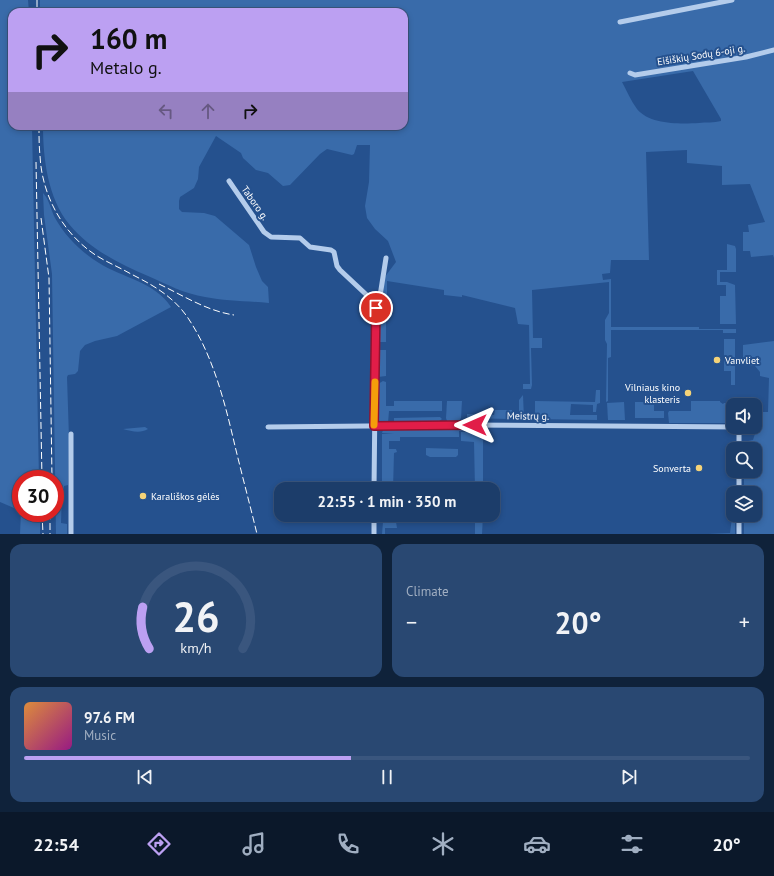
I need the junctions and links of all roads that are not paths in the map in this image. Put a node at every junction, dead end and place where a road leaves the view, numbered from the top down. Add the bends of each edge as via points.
1 (732, 0) edge
2 (620, 22) dead end
3 (774, 50) edge
4 (630, 73) dead end
5 (229, 181) dead end
6 (386, 258) dead end
7 (376, 308) junction
8 (374, 426) junction
9 (268, 427) dead end
10 (726, 427) edge
11 (71, 434) dead end
12 (374, 482) edge
13 (374, 522) edge
14 (739, 522) edge
15 (71, 534) edge
16 (374, 534) edge
17 (739, 534) edge

1 - 2 street
3 - 4 street, Eišiškių Sodų 6-oji g. via 635,75
5 - 7 street, Taboro g. via 264,232 271,237 300,238 310,247 334,252 340,270 372,300
6 - 7 street
7 - 8 street
8 - 9 street, Meistrų g.
8 - 10 street, Meistrų g.
8 - 12 street
11 - 15 street
13 - 16 street
14 - 17 street

